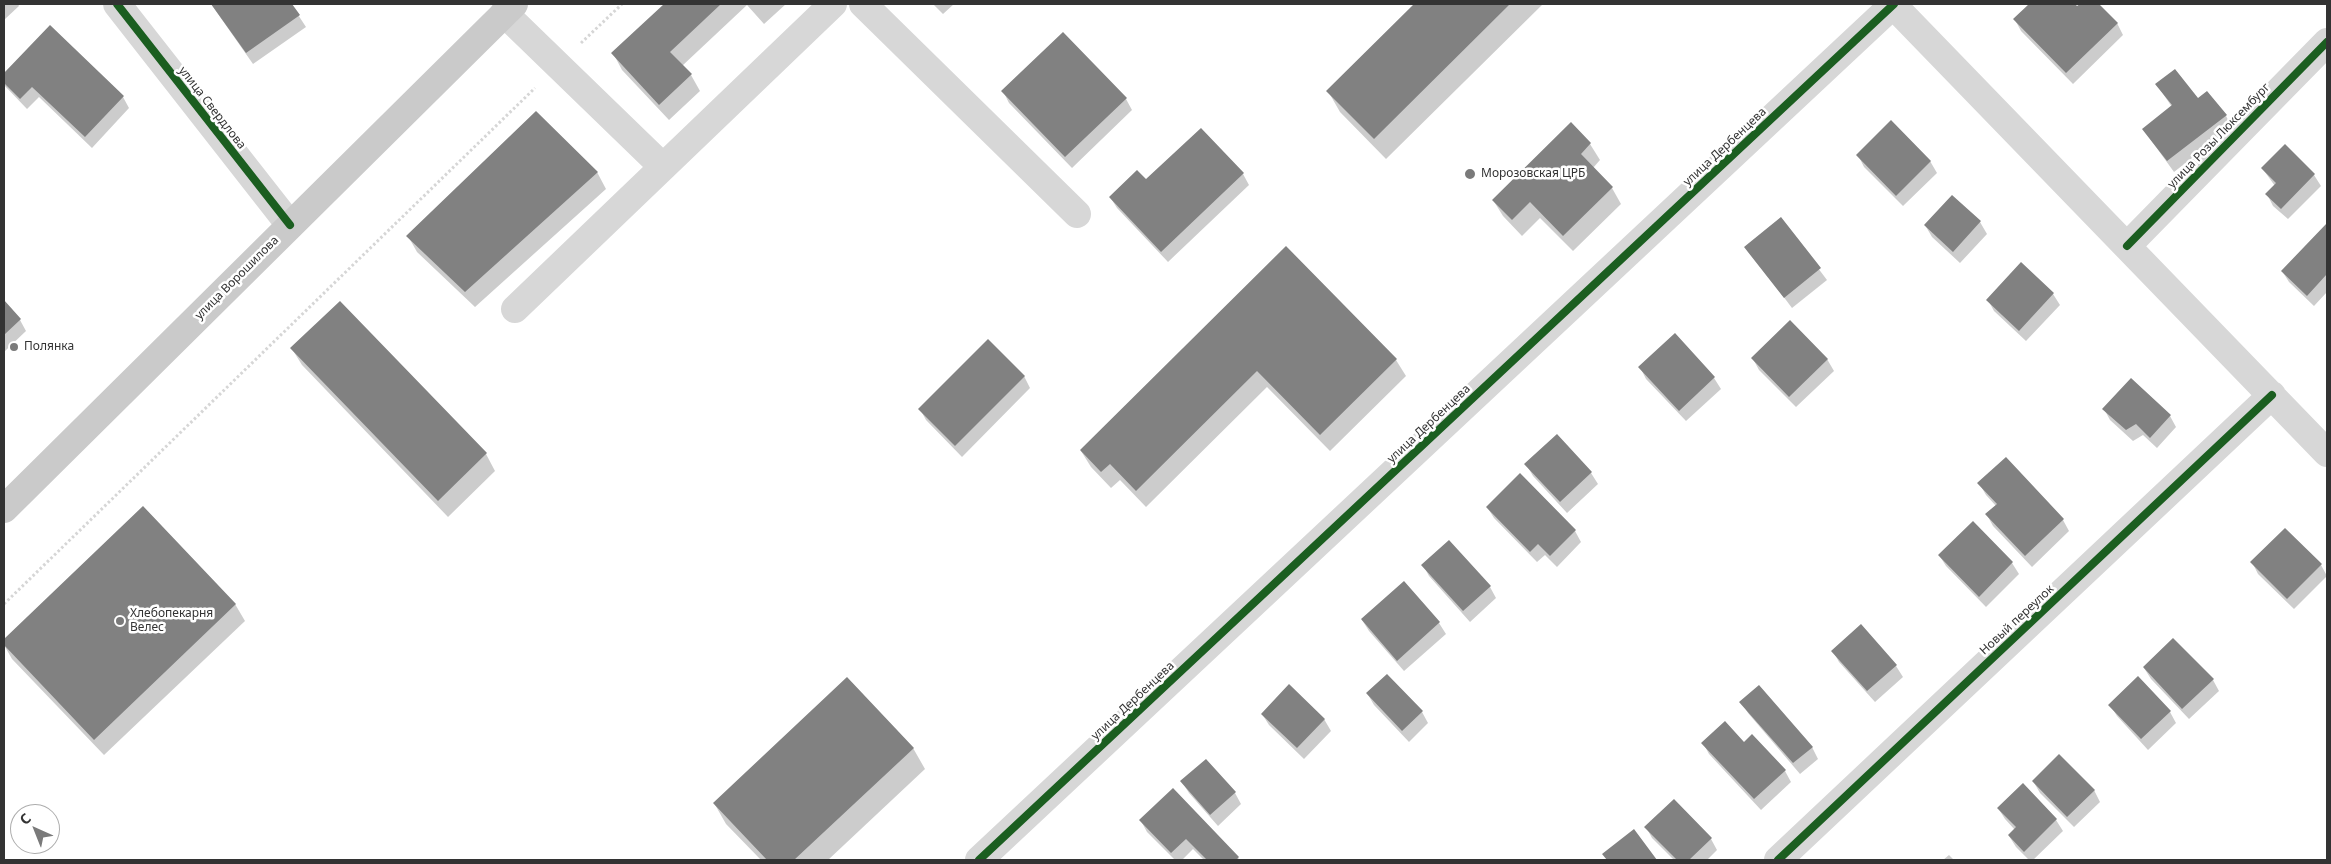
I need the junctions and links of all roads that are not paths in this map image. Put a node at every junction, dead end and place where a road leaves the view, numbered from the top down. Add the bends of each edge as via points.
1 (117, 4) edge
2 (833, 4) edge
3 (863, 4) edge
4 (1893, 4) edge
5 (509, 8) edge
6 (2327, 42) edge
7 (663, 167) junction
8 (1077, 214) dead end
9 (290, 225) junction
10 (2127, 246) junction
11 (515, 309) dead end
12 (2272, 396) junction
13 (2327, 453) edge
14 (4, 509) edge
15 (979, 860) edge
16 (1778, 860) edge

1 - 9 street, улица Свердлова
2 - 7 street
3 - 8 street
4 - 10 street
4 - 15 street, улица Дербенцева
5 - 7 street via 558,65
5 - 9 main road, улица Ворошилова
6 - 10 street, улица Розы Люксембург
7 - 11 street
9 - 14 main road, улица Ворошилова
10 - 12 street
12 - 13 street
12 - 16 street, Новый переулок

